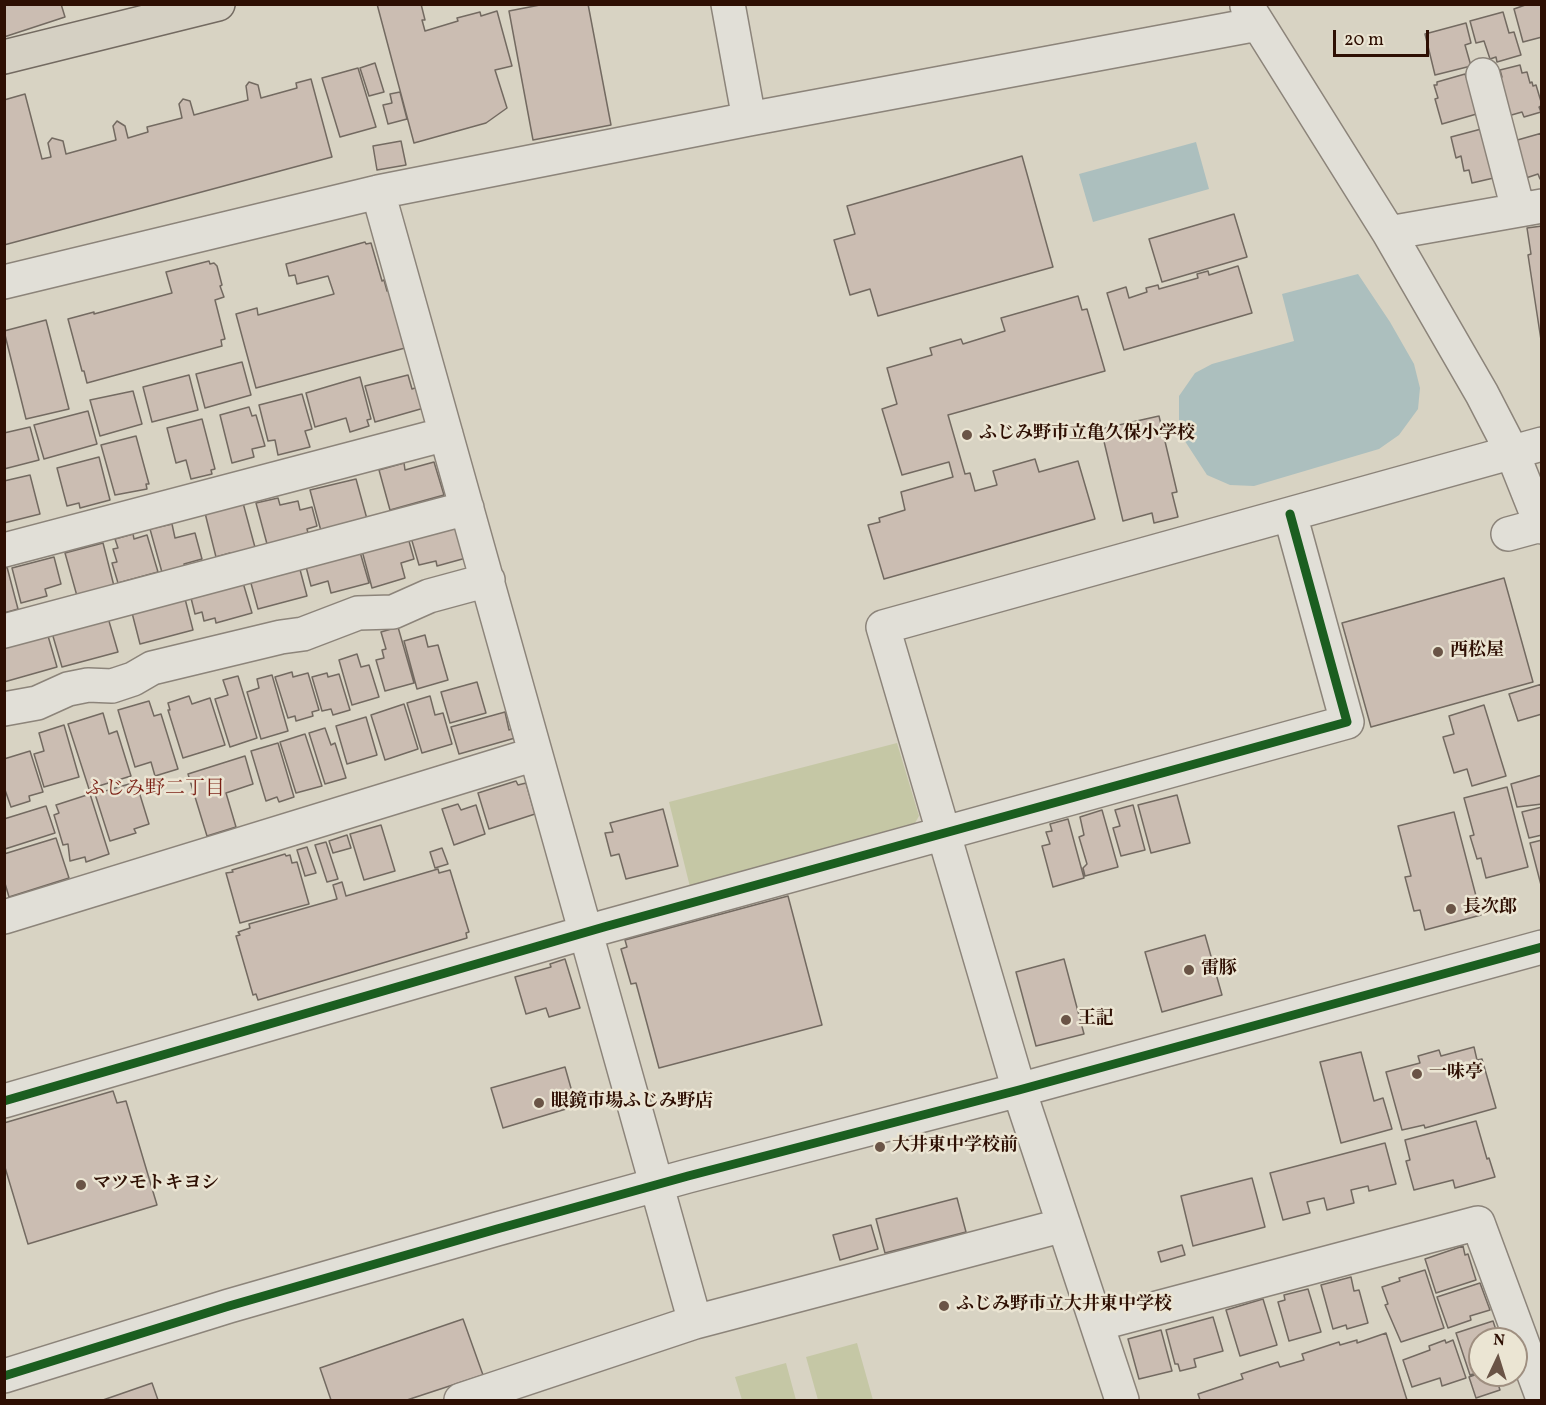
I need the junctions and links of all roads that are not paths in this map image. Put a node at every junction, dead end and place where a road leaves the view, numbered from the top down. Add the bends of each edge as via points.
1 (219, 4) edge
2 (728, 4) edge
3 (186, 8) edge
4 (1252, 14) edge
5 (4, 57) edge
6 (1483, 75) dead end
7 (749, 119) junction
8 (378, 192) junction
9 (1530, 207) edge
10 (1389, 233) junction
11 (4, 282) edge
12 (446, 434) junction
13 (1527, 448) edge
14 (467, 508) junction
15 (1290, 514) junction
16 (1541, 526) edge
17 (1509, 534) dead end
18 (4, 550) edge
19 (488, 580) junction
20 (4, 631) edge
21 (4, 709) edge
22 (535, 754) junction
23 (943, 834) junction
24 (4, 916) edge
25 (586, 932) junction
26 (1542, 947) edge
27 (1019, 1090) junction
28 (4, 1101) edge
29 (657, 1185) junction
30 (1064, 1225) junction
31 (695, 1322) junction
32 (1097, 1324) junction
33 (4, 1376) edge
34 (1541, 1396) edge
35 (461, 1401) edge
36 (1122, 1401) edge
37 (1527, 1401) edge

1 - 3 main road
2 - 7 street
3 - 5 main road
4 - 7 street
4 - 10 street
6 - 9 street
7 - 8 street
8 - 11 street
8 - 12 street
9 - 10 street
10 - 13 street via 1482,394
12 - 14 street
12 - 18 street
13 - 15 street
13 - 16 street
14 - 19 street
14 - 20 street
15 - 23 street via 1319,588 1347,722
15 - 23 street via 883,627
16 - 17 street
19 - 21 street via 429,596 393,612 358,613 303,634 152,668 112,686 68,688 37,704
19 - 22 street
22 - 24 street
22 - 25 street
23 - 25 street
23 - 27 street
25 - 28 street
25 - 29 street
26 - 27 street
27 - 29 street
27 - 30 street
29 - 31 street
29 - 33 street via 229,1306
30 - 31 street
30 - 32 street
31 - 35 street
32 - 34 street via 1478,1223
32 - 36 street
34 - 37 street

